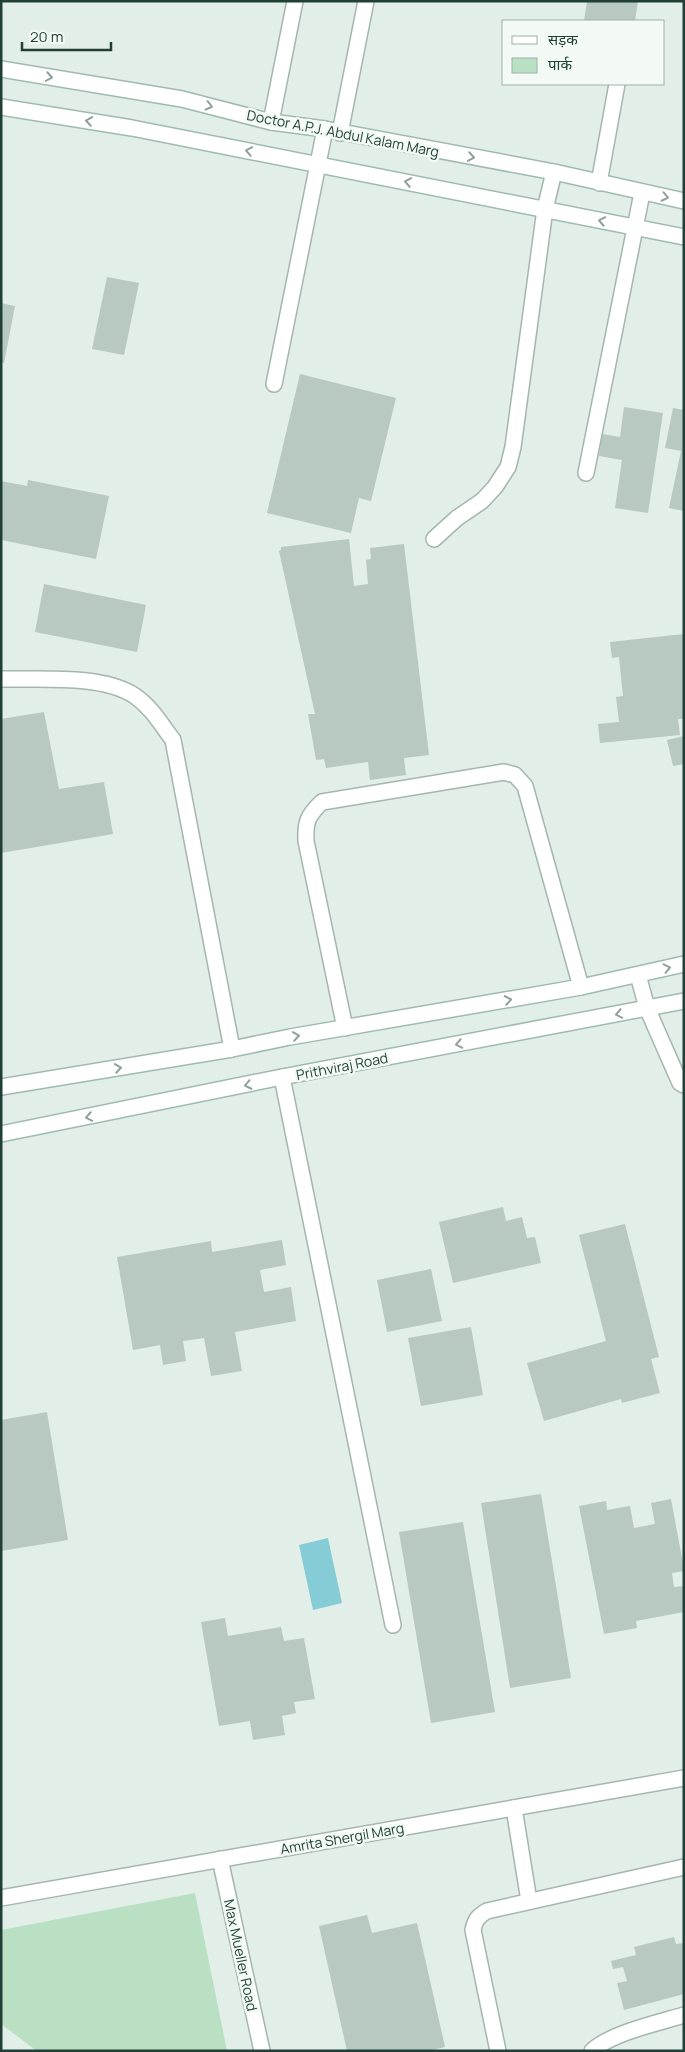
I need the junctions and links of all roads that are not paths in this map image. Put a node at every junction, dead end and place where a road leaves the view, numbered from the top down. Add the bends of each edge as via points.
1 (295, 1) edge
2 (366, 1) edge
3 (1, 69) edge
4 (617, 85) edge
5 (1, 106) edge
6 (271, 122) junction
7 (325, 129) junction
8 (340, 133) junction
9 (318, 164) junction
10 (554, 172) junction
11 (599, 183) junction
12 (642, 193) junction
13 (684, 201) edge
14 (545, 210) junction
15 (635, 228) junction
16 (684, 237) edge
17 (274, 384) dead end
18 (586, 472) dead end
19 (434, 539) dead end
20 (1, 679) edge
21 (684, 964) edge
22 (638, 975) junction
23 (581, 987) junction
24 (684, 1001) edge
25 (647, 1008) junction
26 (345, 1028) junction
27 (232, 1049) junction
28 (282, 1077) junction
29 (684, 1085) edge
30 (1, 1087) edge
31 (1, 1134) edge
32 (392, 1625) dead end
33 (684, 1778) edge
34 (514, 1808) junction
35 (220, 1859) junction
36 (684, 1867) edge
37 (1, 1898) edge
38 (529, 1901) junction
39 (684, 2015) edge
40 (262, 2051) edge
41 (498, 2051) edge
42 (592, 2051) edge

1 - 6 main road
2 - 8 main road
3 -> 6 main road, Doctor A.P.J. Abdul Kalam Marg via 182,99
4 - 11 main road
9 -> 5 main road
6 - 7 main road, Doctor A.P.J. Abdul Kalam Marg
7 - 8 main road, Doctor A.P.J. Abdul Kalam Marg
7 - 9 main road
8 -> 10 main road, Doctor A.P.J. Abdul Kalam Marg
14 -> 9 main road
9 - 17 main road
10 - 11 main road, Doctor A.P.J. Abdul Kalam Marg
10 - 14 main road
11 - 12 main road, Doctor A.P.J. Abdul Kalam Marg
12 -> 13 main road, Doctor A.P.J. Abdul Kalam Marg
12 - 15 main road
15 -> 14 main road
14 - 19 main road via 508,467 482,501
15 - 16 main road
15 - 18 main road
20 - 27 main road via 108,684 134,696 151,710 173,740
22 -> 21 main road
22 - 23 main road
22 - 25 main road
26 -> 23 main road
23 - 26 main road via 525,786 515,775 504,772 322,802 311,812 305,826 306,841
24 - 25 main road, Prithviraj Road
25 -> 28 main road, Prithviraj Road
25 - 29 main road via 680,1083
27 -> 26 main road
30 -> 27 main road
28 -> 31 main road, Prithviraj Road
28 - 32 main road
33 - 34 main road, Amrita Shergil Marg
34 - 35 main road, Amrita Shergil Marg
34 - 38 main road
35 - 37 main road, Amrita Shergil Marg
35 - 40 main road, Max Mueller Road
36 - 38 main road
38 - 41 main road via 487,1911 474,1922
39 - 42 main road via 613,2038

